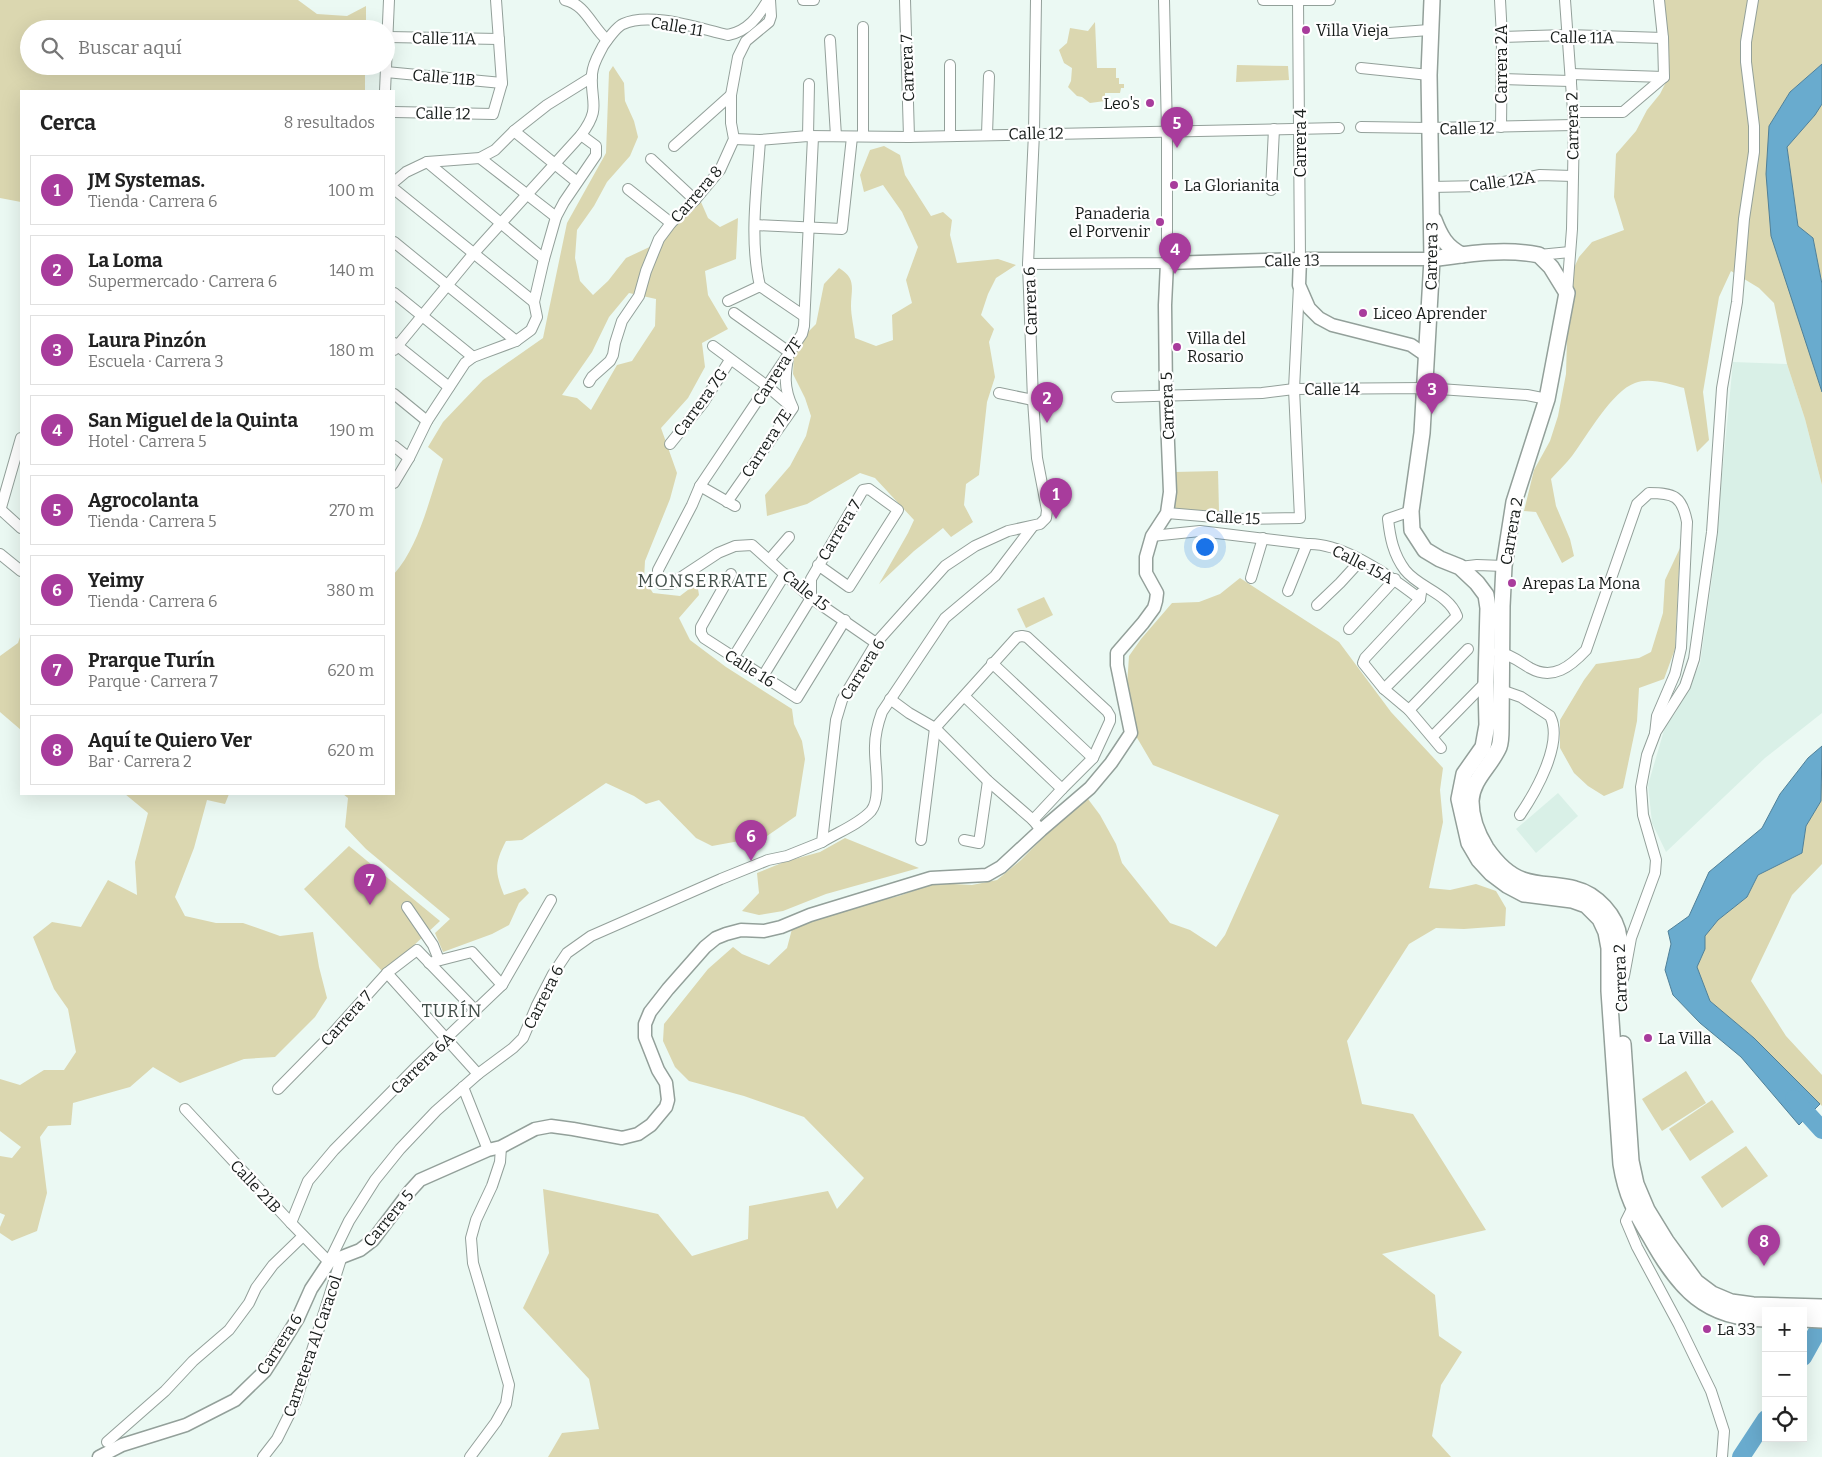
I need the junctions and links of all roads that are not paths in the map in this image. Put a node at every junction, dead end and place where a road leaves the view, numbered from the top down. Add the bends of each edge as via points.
1 (389, 0) edge
2 (496, 0) edge
3 (565, 0) edge
4 (769, 0) edge
5 (804, 0) edge
6 (814, 0) edge
7 (906, 0) edge
8 (1036, 0) edge
9 (1164, 0) edge
10 (1263, 0) edge
11 (1330, 0) edge
12 (1432, 0) edge
13 (1500, 0) edge
14 (1565, 0) edge
15 (1659, 0) edge
16 (1753, 0) edge
17 (1298, 1) edge
18 (388, 20) edge
19 (863, 27) dead end
20 (1429, 30) junction
21 (1389, 33) dead end
22 (1568, 36) junction
23 (395, 37) edge
24 (1502, 37) junction
25 (1663, 38) junction
26 (500, 39) junction
27 (607, 40) junction
28 (830, 40) dead end
29 (950, 65) dead end
30 (1361, 68) dead end
31 (395, 73) edge
32 (386, 75) edge
33 (1429, 75) junction
34 (989, 76) dead end
35 (592, 77) junction
36 (1664, 77) junction
37 (1571, 78) junction
38 (1502, 79) junction
39 (502, 83) junction
40 (809, 84) dead end
41 (385, 90) edge
42 (731, 94) junction
43 (395, 112) edge
44 (1574, 112) junction
45 (1574, 125) junction
46 (1361, 127) dead end
47 (1501, 127) junction
48 (1339, 128) dead end
49 (1429, 128) junction
50 (1274, 129) junction
51 (1300, 129) junction
52 (514, 131) junction
53 (1168, 131) junction
54 (1034, 133) junction
55 (986, 134) junction
56 (581, 135) junction
57 (950, 135) junction
58 (811, 136) junction
59 (836, 136) junction
60 (858, 136) junction
61 (909, 137) junction
62 (734, 139) junction
63 (760, 140) junction
64 (674, 146) dead end
65 (480, 158) junction
66 (651, 159) dead end
67 (427, 162) junction
68 (554, 165) junction
69 (1573, 176) junction
70 (395, 181) edge
71 (576, 182) junction
72 (1430, 188) junction
73 (628, 189) dead end
74 (395, 190) edge
75 (1271, 190) dead end
76 (526, 194) junction
77 (695, 200) junction
78 (1431, 212) junction
79 (556, 217) junction
80 (501, 223) junction
81 (671, 223) junction
82 (756, 224) junction
83 (809, 226) junction
84 (395, 243) edge
85 (1570, 252) junction
86 (474, 253) junction
87 (1462, 255) junction
88 (1539, 255) junction
89 (544, 259) junction
90 (1300, 259) junction
91 (1432, 259) junction
92 (1167, 263) junction
93 (1028, 264) junction
94 (447, 285) junction
95 (1299, 285) junction
96 (760, 286) junction
97 (1567, 293) junction
98 (395, 294) edge
99 (728, 301) dead end
100 (534, 302) junction
101 (734, 313) dead end
102 (422, 315) junction
103 (804, 316) junction
104 (516, 341) junction
105 (395, 346) edge
106 (713, 346) dead end
107 (789, 352) junction
108 (1427, 356) junction
109 (473, 357) junction
110 (730, 360) junction
111 (589, 382) dead end
112 (767, 386) junction
113 (449, 387) junction
114 (1425, 388) junction
115 (1294, 389) junction
116 (999, 393) dead end
117 (395, 395) edge
118 (1166, 395) junction
119 (1117, 397) dead end
120 (1547, 398) junction
121 (1033, 400) junction
122 (1046, 400) dead end
123 (793, 408) junction
124 (427, 421) junction
125 (20, 441) edge
126 (670, 444) dead end
127 (395, 447) edge
128 (409, 458) junction
129 (13, 465) junction
130 (20, 472) edge
131 (395, 481) edge
132 (700, 486) junction
133 (0, 510) edge
134 (1411, 512) junction
135 (1167, 513) junction
136 (1300, 518) joint
137 (1033, 526) junction
138 (20, 527) edge
139 (1152, 536) junction
140 (789, 537) dead end
141 (1263, 538) junction
142 (1307, 544) junction
143 (736, 546) joint
144 (0, 554) edge
145 (770, 559) junction
146 (1361, 560) junction
147 (818, 565) junction
148 (1504, 566) junction
149 (1460, 567) junction
150 (20, 570) edge
151 (731, 574) dead end
152 (785, 574) junction
153 (1251, 578) dead end
154 (1395, 579) junction
155 (1420, 582) junction
156 (1288, 591) dead end
157 (811, 598) junction
158 (1420, 599) junction
159 (1317, 605) dead end
160 (845, 620) junction
161 (1349, 629) dead end
162 (876, 643) junction
163 (1468, 649) dead end
164 (1494, 652) junction
165 (733, 658) junction
166 (992, 663) junction
167 (764, 676) junction
168 (1486, 682) junction
169 (1384, 689) junction
170 (1501, 690) junction
171 (964, 696) junction
172 (890, 698) junction
173 (1409, 710) junction
174 (936, 728) junction
175 (1655, 734) junction
176 (1432, 736) junction
177 (1441, 748) dead end
178 (1093, 758) junction
179 (988, 781) junction
180 (1062, 789) junction
181 (1520, 814) dead end
182 (1037, 825) junction
183 (921, 840) dead end
184 (964, 840) dead end
185 (822, 842) junction
186 (550, 900) dead end
187 (407, 907) dead end
188 (434, 962) junction
189 (386, 973) junction
190 (502, 985) junction
191 (1618, 991) junction
192 (476, 1011) junction
193 (445, 1038) junction
194 (478, 1074) junction
195 (463, 1087) junction
196 (278, 1089) dead end
197 (185, 1109) dead end
198 (501, 1147) junction
199 (488, 1150) junction
200 (1632, 1207) junction
201 (291, 1224) junction
202 (303, 1236) junction
203 (335, 1260) junction
204 (1822, 1306) edge
205 (1766, 1307) edge
206 (1807, 1310) edge
207 (1807, 1315) edge
208 (1762, 1319) edge
209 (1822, 1320) edge
210 (108, 1442) dead end
211 (98, 1457) edge
212 (263, 1457) edge
213 (470, 1457) edge
214 (1722, 1457) edge

1 - 18 street
2 - 26 street
3 - 27 street via 584,11
4 - 27 street, Calle 11 via 749,26 728,36 646,19 622,24
4 - 42 street via 769,22 746,42 738,57
5 - 6 street
7 - 61 street, Carrera 7
8 - 54 street, Carrera 6
9 - 53 street, Carrera 5
10 - 17 street
11 - 17 street
12 - 20 main road, Carrera 3
13 - 24 street, Carrera 2A
14 - 22 street, Carrera 2
15 - 25 street
16 - 175 street via 1746,62 1754,152 1744,219 1738,302 1722,388 1710,548 1694,659 1685,686
17 - 51 street, Carrera 4
19 - 60 street
20 - 21 street
20 - 33 main road, Carrera 3
22 - 24 street, Calle 11A
22 - 25 street, Calle 11A
22 - 37 street, Carrera 2
23 - 26 street, Calle 11A
24 - 38 street, Carrera 2A
25 - 36 street
26 - 39 street
27 - 35 street, Calle 11 via 593,64
28 - 59 street
29 - 57 street
30 - 33 street
31 - 39 street, Calle 11B
32 - 41 street
33 - 49 main road, Carrera 3
34 - 55 street
35 - 52 street via 547,104
35 - 56 street via 595,107
36 - 37 street
36 - 44 street via 1623,112
37 - 38 street
37 - 44 street, Carrera 2
38 - 47 street, Carrera 2A
39 - 43 street, Calle 12 via 493,114
40 - 58 street, Carrera 7F
42 - 62 street
42 - 64 street
44 - 45 street, Carrera 2
45 - 47 street, Calle 12
45 - 69 street, Carrera 2
46 - 49 street, Calle 12
47 - 49 street, Calle 12
48 - 51 street, Calle 12
49 - 72 main road, Carrera 3
50 - 51 street, Calle 12
50 - 53 street, Calle 12
50 - 75 street
51 - 90 street, Carrera 4
52 - 65 street via 495,150
52 - 68 street
53 - 54 street, Calle 12
53 - 92 street, Carrera 5
54 - 55 street, Calle 12
54 - 93 street, Carrera 6
55 - 57 street, Calle 12
56 - 68 street
56 - 71 street via 596,146 596,155
57 - 61 street, Calle 12
58 - 59 street, Calle 12
58 - 63 street, Calle 12
58 - 83 street, Carrera 7F
59 - 60 street, Calle 12
60 - 61 street, Calle 12
60 - 83 street via 842,229
62 - 63 street, Calle 12
62 - 77 street, Carrera 8 via 720,170
63 - 82 street
65 - 67 street
65 - 76 street
66 - 77 street
67 - 70 street
67 - 80 street
68 - 71 street
68 - 76 street
69 - 72 street, Calle 12A via 1540,175 1483,186
69 - 85 street, Carrera 2
71 - 79 street
72 - 78 main road, Carrera 3
73 - 81 street
74 - 86 street
76 - 79 street
76 - 80 street
77 - 81 street, Carrera 8
78 - 87 main road via 1445,243
78 - 91 main road, Carrera 3
79 - 89 street
80 - 86 street
80 - 89 street
81 - 111 street, Carrera 8 via 659,238 639,296 622,321 610,361
82 - 83 street
82 - 96 street via 756,267
83 - 103 street, Carrera 7F
84 - 94 street
85 - 88 street
85 - 97 street, Carrera 2
86 - 94 street
86 - 100 street
87 - 88 main road, Calle 13 via 1511,252
87 - 91 main road, Calle 13
88 - 97 main road via 1551,267
89 - 100 street
90 - 91 street, Calle 13
90 - 92 street, Calle 13
90 - 95 street, Carrera 4
91 - 108 main road, Carrera 3
92 - 93 street, Calle 13
92 - 118 street, Carrera 5
93 - 121 street, Carrera 6
94 - 102 street
94 - 104 street
95 - 108 street, Carrera 4 via 1309,308 1332,326 1411,345
95 - 115 street, Carrera 4
96 - 99 street
96 - 103 street
97 - 120 main road, Carrera 2
98 - 102 street
100 - 104 street via 537,317 531,330
101 - 107 street
102 - 105 street
102 - 109 street
103 - 107 street, Carrera 7F via 802,334
104 - 109 street
105 - 113 street
106 - 110 street
107 - 112 street, Carrera 7F
107 - 123 street, Carrera 7E via 785,384 786,395
108 - 114 main road, Carrera 3
109 - 113 street
110 - 112 street
110 - 126 street, Carrera 7G via 703,403
112 - 123 street
112 - 132 street, Carrera 7F
113 - 124 street
114 - 115 street, Calle 14
114 - 120 street, Calle 14
114 - 134 main road, Carrera 3
115 - 118 street, Calle 14
115 - 136 street, Carrera 4
116 - 121 street
117 - 124 street
118 - 119 street, Calle 14
118 - 135 street, Carrera 5 via 1170,492
120 - 148 main road, Carrera 2 via 1514,502
121 - 122 street
121 - 137 street, Carrera 6 via 1037,458 1047,510 1046,518
123 - 132 street, Carrera 7E via 731,504
124 - 128 street
125 - 129 street
127 - 128 street
128 - 131 street
129 - 130 street
129 - 133 street
132 - 143 street, Carrera 7F via 658,570 658,580 661,584 670,584 718,553
133 - 138 street
134 - 149 main road via 1412,530 1425,550
134 - 155 street via 1388,518 1392,546 1406,571
135 - 136 street, Calle 15 via 1238,519
135 - 139 street
137 - 162 street, Carrera 6 via 1008,531 945,566
137 - 172 street via 995,576 945,618
139 - 141 street, Calle 15A via 1200,531
139 - 182 street via 1146,557 1146,573 1157,593 1154,608 1117,653 1131,733 1112,763 1090,788
140 - 145 street
141 - 142 street, Calle 15A
141 - 153 street
142 - 146 street, Calle 15A via 1333,547
142 - 156 street
143 - 145 street, Calle 15 via 752,545
144 - 150 street
145 - 152 street, Calle 15
146 - 154 street, Calle 15A
146 - 159 street
147 - 147 street, Carrera 7 via 863,490 869,489 898,510 849,586
147 - 157 street, Carrera 7 via 811,579
148 - 149 street
148 - 164 main road, Carrera 2
149 - 164 main road, Carrera 2 via 1486,595
151 - 165 street, Calle 16 via 701,627 701,633
152 - 157 street, Calle 15
152 - 165 street
154 - 158 street, Calle 15A
154 - 161 street
155 - 158 street
155 - 169 street via 1448,602 1457,616
157 - 160 street, Calle 15
157 - 167 street, Carrera 7
158 - 169 street via 1365,658 1363,663
160 - 162 street, Calle 15
160 - 167 street, Calle 16 via 797,698
162 - 185 street, Carrera 6 via 842,700 836,720
163 - 173 street
164 - 168 main road, Carrera 2
164 - 170 main road, Carrera 2
164 - 175 street via 1533,669 1550,672 1561,671 1574,662 1586,650 1637,504 1650,493 1667,493 1677,498 1685,510 1687,522 1681,648 1675,674 1657,716
165 - 167 street, Calle 16
166 - 171 street
166 - 178 street
166 - 178 street via 1017,637 1026,637 1107,711 1110,721
168 - 176 street
168 - 200 main road, Carrera 2 via 1487,725 1483,747 1464,774 1459,799 1469,843 1490,873 1507,885 1524,894 1586,905 1600,919 1606,932 1621,1164
169 - 173 street
170 - 181 street via 1550,716 1553,727 1552,751 1536,791
170 - 191 main road, Carrera 2 via 1499,746 1475,784 1471,800 1480,838 1504,869 1521,880 1575,889 1590,895 1603,906 1619,936
171 - 174 street
171 - 180 street
172 - 174 street
172 - 185 street via 876,727 876,796 873,809 860,821
173 - 176 street
174 - 179 street
174 - 183 street
175 - 191 street via 1640,786 1642,815 1656,860 1655,873 1631,938
176 - 177 street
178 - 180 street
179 - 182 street
179 - 184 street via 979,842
180 - 182 street
182 - 198 street, Carrera 5 via 1001,867 987,875 931,878 781,927 764,931 741,930 716,938 668,990 650,1012 645,1024 646,1037 666,1083 668,1100 651,1126 622,1138 551,1126 535,1129
185 - 194 street, Carrera 6 via 745,869 591,936 567,953 557,967 522,1038
186 - 190 street, Carrera 6A
187 - 188 street via 433,945
188 - 189 street, Carrera 7 via 416,950
188 - 190 street via 472,952
188 - 192 street
189 - 193 street
189 - 196 street, Carrera 7
190 - 192 street, Carrera 6A
191 - 205 main road, Carrera 2 via 1631,1161 1647,1210 1696,1282 1731,1302
192 - 193 street, Carrera 6A
193 - 194 street
193 - 201 street, Carrera 6A via 358,1125 308,1181
194 - 195 street, Carrera 6
195 - 199 street
195 - 203 street, Carrera 6 via 415,1132 375,1180 349,1221
197 - 201 street, Calle 21B
198 - 199 street, Carrera 5
198 - 213 street via 500,1162 471,1238 473,1263 509,1386 506,1404
199 - 203 street, Carrera 5 via 420,1180 373,1240 360,1250
200 - 208 main road, Carrera 2 via 1673,1276 1689,1292 1706,1305 1728,1314
200 - 214 street via 1626,1221 1637,1248 1712,1391 1724,1431
201 - 202 street, Calle 21B
202 - 203 street, Calle 21B
202 - 210 street via 273,1265 229,1330
203 - 211 street, Carrera 6 via 311,1288 298,1318 265,1371 236,1400 186,1425 122,1445
203 - 212 street, Carretera Al Caracol via 296,1401
204 - 206 main road, Carrera 2
207 - 209 main road, Carrera 2

